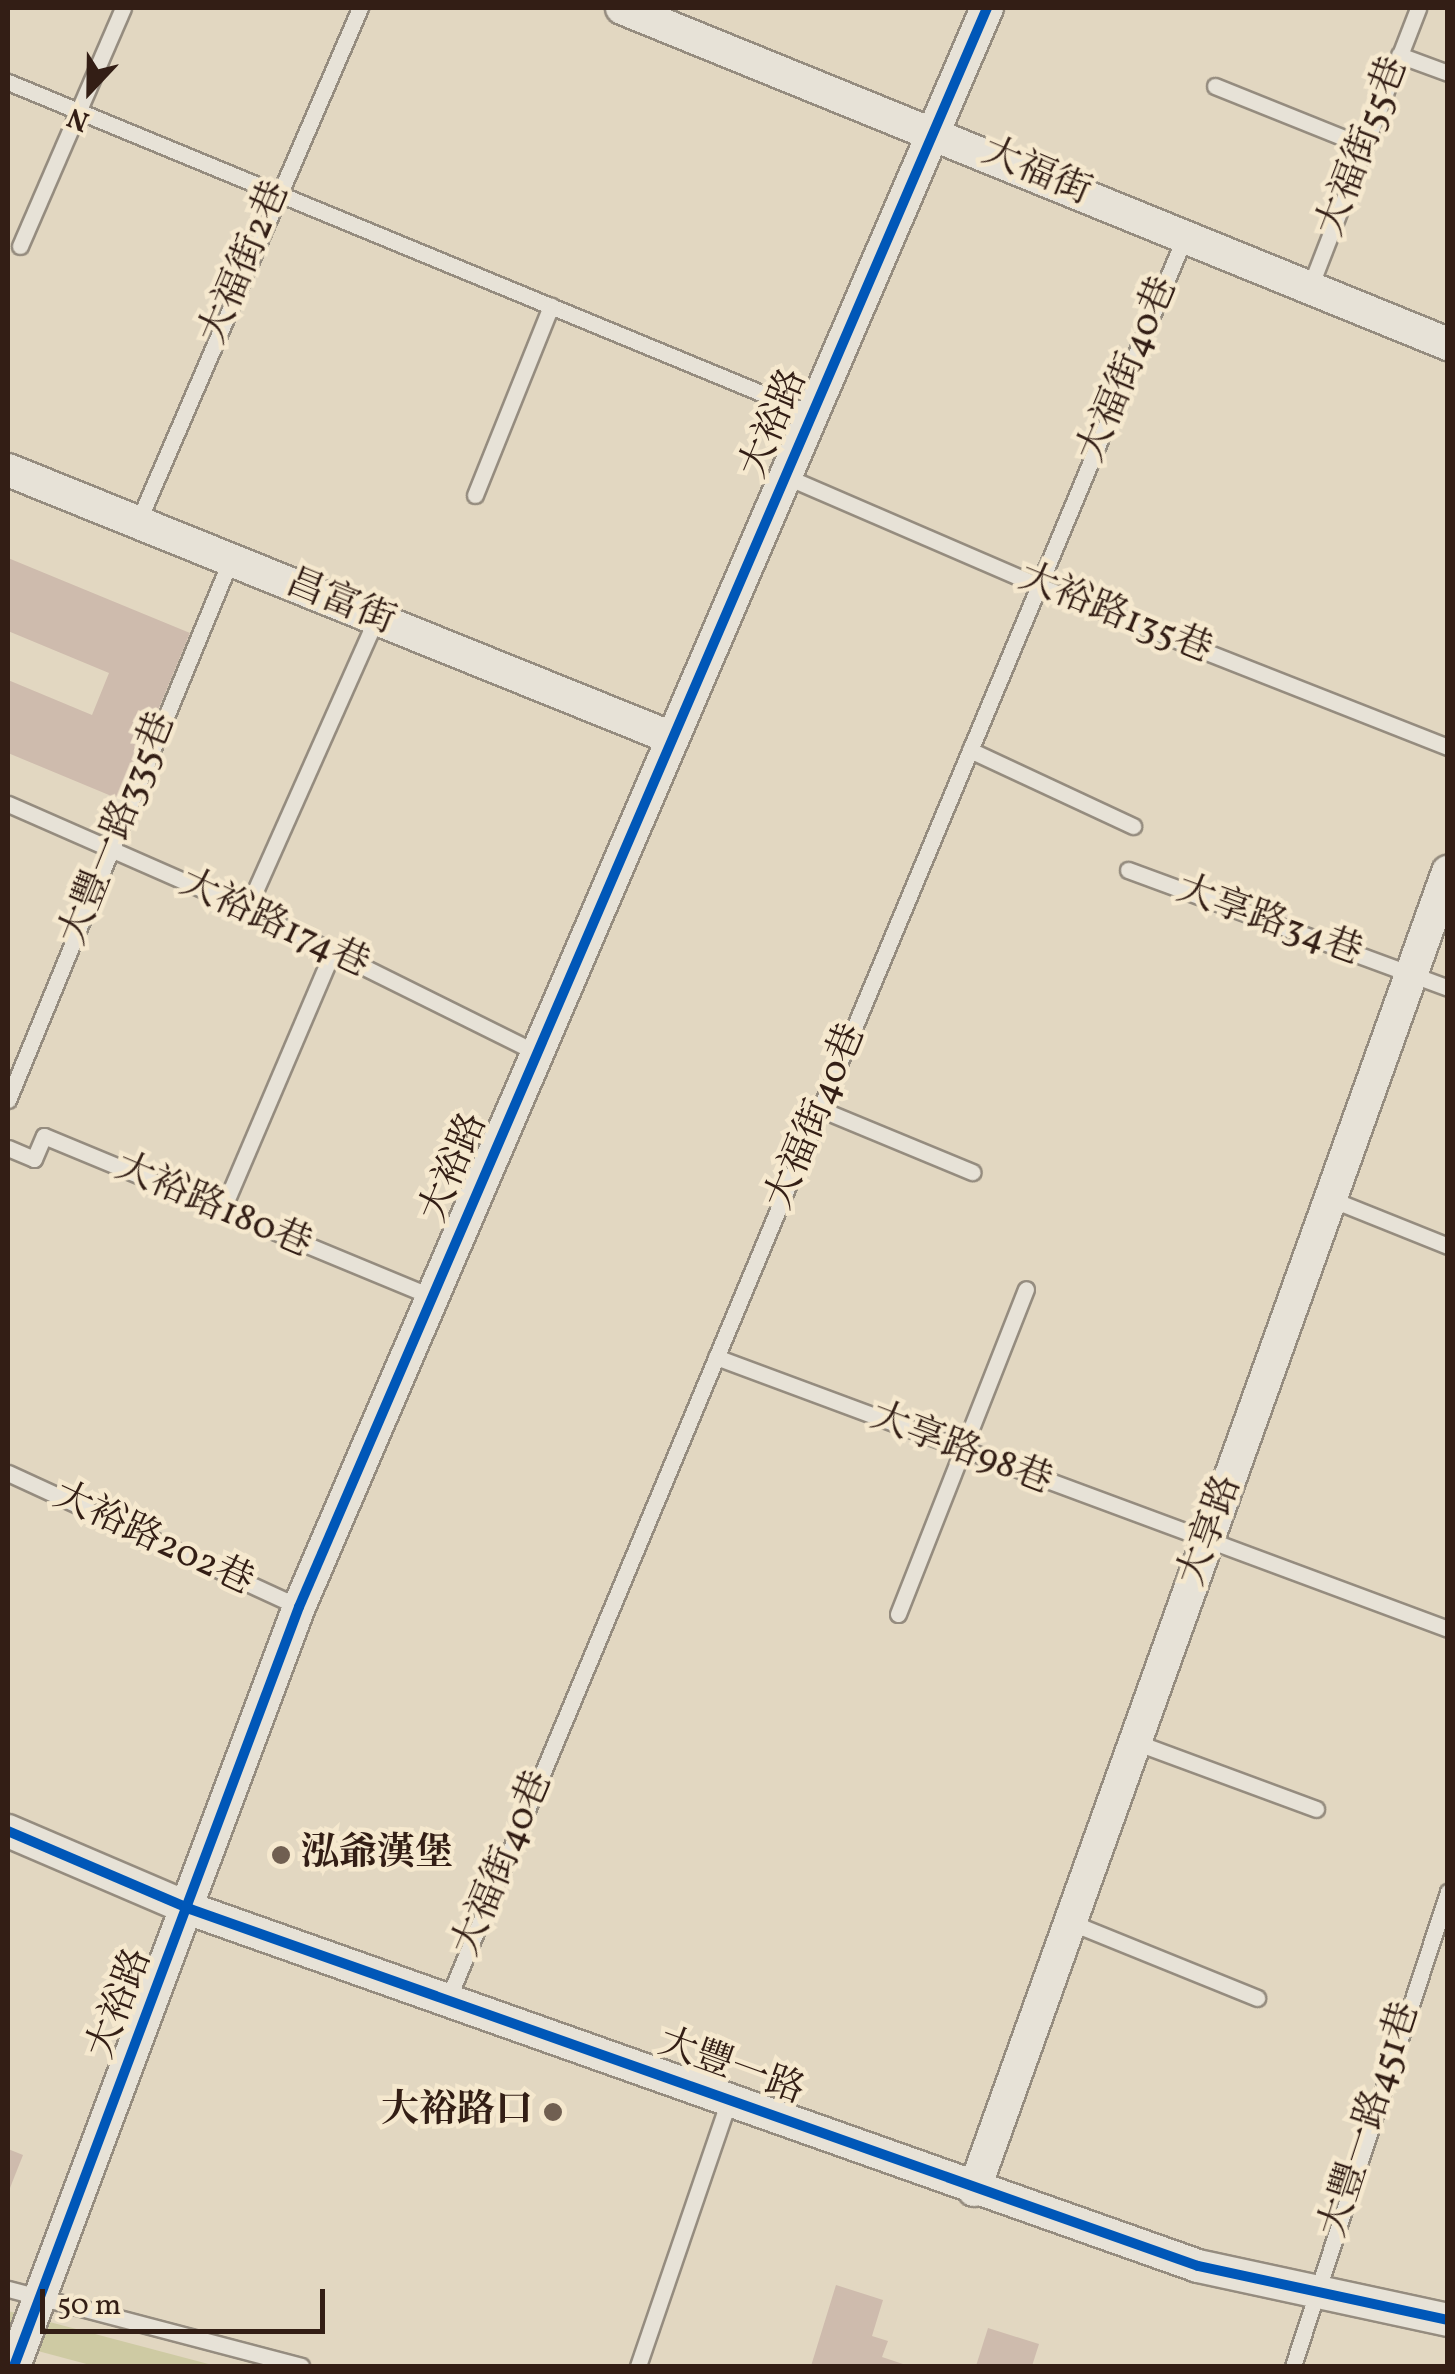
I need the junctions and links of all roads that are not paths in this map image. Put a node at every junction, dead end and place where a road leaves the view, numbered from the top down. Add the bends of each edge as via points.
1 (124, 8) edge
2 (360, 8) edge
3 (622, 8) edge
4 (987, 8) edge
5 (1418, 8) edge
6 (1400, 55) junction
7 (1448, 74) edge
8 (8, 82) edge
9 (1215, 86) dead end
10 (80, 112) junction
11 (934, 131) junction
12 (1364, 146) junction
13 (276, 192) junction
14 (1186, 235) junction
15 (20, 246) dead end
16 (1310, 287) junction
17 (551, 306) junction
18 (1448, 344) edge
19 (812, 414) junction
20 (8, 470) edge
21 (785, 476) junction
22 (475, 495) dead end
23 (138, 522) junction
24 (230, 559) junction
25 (1039, 586) junction
26 (377, 617) junction
27 (672, 738) junction
28 (1448, 747) edge
29 (970, 750) junction
30 (8, 804) edge
31 (1133, 826) dead end
32 (110, 852) junction
33 (1128, 870) dead end
34 (1448, 872) edge
35 (247, 909) junction
36 (333, 951) junction
37 (1411, 974) junction
38 (1448, 988) edge
39 (537, 1053) junction
40 (8, 1100) edge
41 (820, 1109) junction
42 (8, 1148) edge
43 (972, 1172) dead end
44 (1330, 1199) junction
45 (222, 1211) junction
46 (1448, 1246) edge
47 (1026, 1288) dead end
48 (433, 1297) junction
49 (716, 1357) junction
50 (962, 1450) junction
51 (8, 1473) edge
52 (1206, 1543) junction
53 (299, 1607) junction
54 (898, 1614) dead end
55 (1448, 1629) edge
56 (1135, 1742) junction
57 (1316, 1810) dead end
58 (8, 1831) edge
59 (1448, 1892) edge
60 (190, 1908) junction
61 (1070, 1922) junction
62 (1258, 1998) dead end
63 (448, 1999) junction
64 (730, 2098) junction
65 (974, 2190) junction
66 (1314, 2291) junction
67 (23, 2293) edge
68 (1448, 2320) edge
69 (14, 2366) edge
70 (301, 2366) edge
71 (638, 2366) edge
72 (1293, 2366) edge

1 - 10 lane
2 - 13 lane, 大福街2巷
3 - 11 street, 大福街
4 - 11 street, 大裕路
5 - 6 lane, 大福街55巷
6 - 7 lane
6 - 12 lane, 大福街55巷
8 - 10 lane
9 - 12 lane
10 - 13 lane
10 - 15 lane
11 - 14 street, 大福街
11 - 19 street, 大裕路
12 - 16 lane, 大福街55巷
13 - 17 lane
13 - 23 lane, 大福街2巷
14 - 16 street, 大福街
14 - 25 lane, 大福街40巷
16 - 18 street, 大福街
17 - 19 lane
17 - 22 lane
19 - 21 street, 大裕路
20 - 23 street, 昌富街
21 - 25 lane, 大裕路135巷
21 - 27 street, 大裕路
23 - 24 street, 昌富街
24 - 26 street, 昌富街
24 - 32 lane, 大豐一路335巷
25 - 28 lane, 大裕路135巷
25 - 29 lane, 大福街40巷
26 - 27 street, 昌富街
26 - 35 lane
27 - 39 street, 大裕路
29 - 31 lane
29 - 41 lane, 大福街40巷
30 - 32 lane, 大裕路174巷
32 - 35 lane, 大裕路174巷
32 - 40 lane, 大豐一路335巷
33 - 37 lane, 大享路34巷
34 - 37 street, 大享路
35 - 36 lane, 大裕路174巷
36 - 39 lane, 大裕路174巷
36 - 45 lane
37 - 38 lane, 大享路34巷
37 - 44 street, 大享路
39 - 48 street, 大裕路
41 - 43 lane
41 - 49 lane, 大福街40巷
42 - 45 lane, 大裕路180巷 via 34,1159 44,1136
44 - 46 lane
44 - 52 street, 大享路
45 - 48 lane, 大裕路180巷
47 - 50 lane
48 - 53 street, 大裕路
49 - 50 lane, 大享路98巷
49 - 63 lane, 大福街40巷
50 - 52 lane, 大享路98巷
50 - 54 lane
51 - 53 lane, 大裕路202巷
52 - 55 lane, 大享路98巷
52 - 56 street, 大享路
53 - 60 street, 大裕路
56 - 57 lane
56 - 61 street, 大享路
58 - 60 street, 大豐一路
59 - 66 lane, 大豐一路451巷
60 - 63 street, 大豐一路
60 - 67 street, 大裕路
61 - 62 lane
61 - 65 street, 大享路
63 - 64 street, 大豐一路
64 - 65 street, 大豐一路
64 - 71 lane
65 - 66 street, 大豐一路 via 1198,2266
66 - 68 street, 大豐一路
66 - 72 lane, 大豐一路451巷
67 - 69 street, 大裕路
67 - 70 lane

